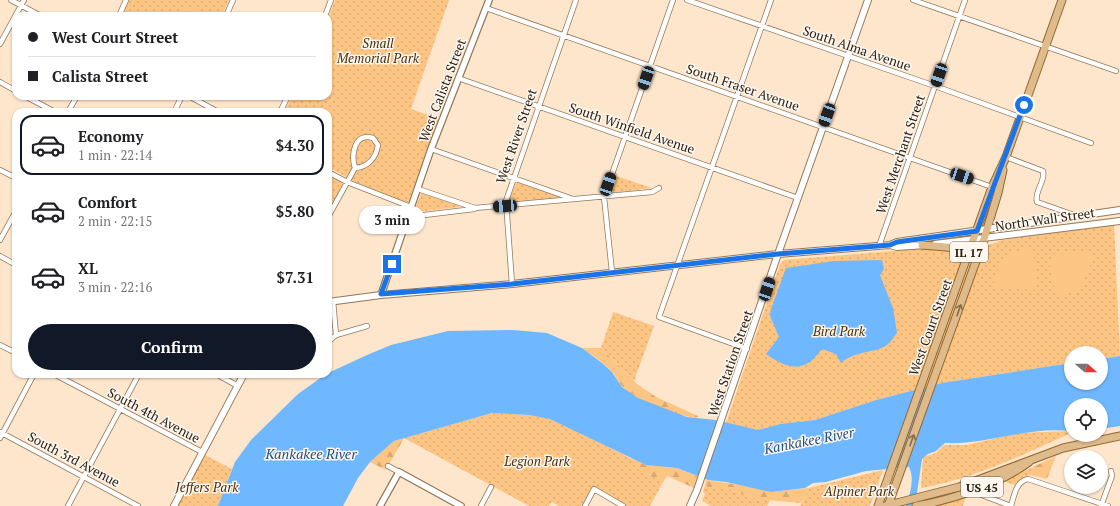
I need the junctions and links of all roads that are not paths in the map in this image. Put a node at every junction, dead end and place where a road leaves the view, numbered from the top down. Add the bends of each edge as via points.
1 (11, 0) edge
2 (24, 0) edge
3 (126, 0) edge
4 (233, 0) edge
5 (332, 0) edge
6 (489, 0) edge
7 (576, 0) edge
8 (673, 0) edge
9 (687, 0) edge
10 (771, 0) edge
11 (868, 0) edge
12 (913, 0) edge
13 (965, 0) edge
14 (1062, 0) edge
15 (21, 5) junction
16 (486, 8) junction
17 (17, 12) edge
18 (34, 12) edge
19 (121, 12) edge
20 (228, 12) edge
21 (327, 12) edge
22 (959, 16) junction
23 (12, 22) edge
24 (762, 26) junction
25 (563, 36) junction
26 (0, 44) edge
27 (1045, 47) junction
28 (848, 56) junction
29 (650, 66) junction
30 (1116, 71) dead end
31 (458, 78) junction
32 (0, 82) edge
33 (935, 86) junction
34 (12, 89) edge
35 (737, 97) junction
36 (32, 100) edge
37 (196, 100) edge
38 (538, 106) junction
39 (48, 108) edge
40 (211, 108) edge
41 (1020, 117) junction
42 (823, 127) junction
43 (625, 137) junction
44 (1091, 143) dead end
45 (431, 149) junction
46 (1006, 156) junction
47 (911, 159) junction
48 (712, 167) junction
49 (355, 168) junction
50 (0, 170) edge
51 (332, 174) edge
52 (12, 176) edge
53 (513, 178) junction
54 (347, 182) junction
55 (992, 187) junction
56 (418, 188) junction
57 (659, 188) dead end
58 (604, 197) junction
59 (798, 198) junction
60 (575, 200) junction
61 (505, 206) junction
62 (411, 207) junction
63 (475, 208) junction
64 (332, 210) edge
65 (1120, 210) edge
66 (1077, 216) junction
67 (408, 217) junction
68 (12, 218) edge
69 (1120, 220) edge
70 (987, 229) junction
71 (977, 231) junction
72 (984, 239) junction
73 (0, 240) edge
74 (974, 240) junction
75 (890, 245) junction
76 (922, 245) junction
77 (879, 246) junction
78 (778, 254) junction
79 (0, 256) edge
80 (12, 263) edge
81 (965, 264) junction
82 (678, 265) junction
83 (612, 272) junction
84 (512, 284) junction
85 (381, 294) junction
86 (332, 301) edge
87 (332, 308) edge
88 (367, 326) dead end
89 (336, 335) junction
90 (332, 338) edge
91 (0, 345) edge
92 (747, 348) junction
93 (12, 351) edge
94 (32, 378) edge
95 (61, 378) edge
96 (137, 378) edge
97 (223, 378) edge
98 (242, 378) edge
99 (238, 386) junction
100 (120, 410) junction
101 (1, 434) edge
102 (1120, 436) edge
103 (202, 452) junction
104 (1032, 460) junction
105 (388, 466) dead end
106 (1111, 471) dead end
107 (399, 472) junction
108 (84, 478) junction
109 (491, 487) dead end
110 (979, 494) dead end
111 (1101, 505) edge
112 (68, 506) edge
113 (138, 506) edge
114 (174, 506) edge
115 (380, 506) edge
116 (461, 506) edge
117 (481, 506) edge
118 (585, 506) edge
119 (623, 506) edge
120 (690, 506) edge
121 (878, 506) edge
122 (884, 506) edge
123 (889, 506) edge
124 (916, 506) edge
125 (1011, 506) edge
126 (1108, 506) edge

1 - 15 street
2 - 15 street
3 - 19 street
4 - 20 street
5 - 21 street
6 - 16 street, West Calista Street
7 - 25 street, West River Street
8 - 29 street
9 - 24 street, South Alma Avenue
10 - 24 street
11 - 28 main road, West Station Street
12 - 22 street
13 - 22 street, West Merchant Street
14 - 27 main road, West Court Street / IL 17
15 - 17 street
15 - 18 street
16 - 25 street, South Fraser Avenue
16 - 31 street, West Calista Street
22 - 27 street
22 - 33 street, West Merchant Street
23 - 26 street
24 - 28 street, South Alma Avenue
24 - 35 street
25 - 29 street, South Fraser Avenue
25 - 38 street, West River Street
27 - 30 street
27 - 41 main road, West Court Street / IL 17
28 - 33 street, South Alma Avenue
28 - 42 main road, West Station Street
29 - 35 street, South Fraser Avenue
29 - 43 street
31 - 38 street, South Winfield Avenue
31 - 45 street, West Calista Street
32 - 34 street
33 - 41 street, South Alma Avenue
33 - 47 street, West Merchant Street
35 - 42 street, South Fraser Avenue
35 - 48 street
36 - 39 street
37 - 40 street
38 - 43 street, South Winfield Avenue
38 - 53 street, West River Street
41 - 44 street, South Alma Avenue
41 - 46 main road, West Court Street / IL 17
42 - 47 street, South Fraser Avenue
42 - 59 main road, West Station Street
43 - 48 street, South Winfield Avenue
43 - 58 street
45 - 53 street
45 - 56 street, West Calista Street
46 - 55 main road, West Court Street / IL 17
46 - 66 street via 1043,171 1037,202
46 - 70 main road, West Court Street / IL 17
47 - 55 street, South Fraser Avenue
47 - 77 street, West Merchant Street
48 - 59 street, South Winfield Avenue
48 - 82 street
49 - 49 street via 366,166 374,157 378,145 373,138 365,137 359,140 352,154
49 - 54 street
50 - 52 street
51 - 54 street
53 - 60 street
53 - 61 street, West River Street
54 - 62 street
54 - 64 street
55 - 71 main road, West Court Street / IL 17
56 - 62 street, West Calista Street
56 - 63 street
57 - 58 street via 652,192
58 - 60 street
58 - 83 street
59 - 78 main road, West Station Street
60 - 61 street
61 - 63 street
61 - 84 street, West River Street
62 - 67 street, West Calista Street
63 - 67 street
65 - 66 main road, North Wall Street
66 - 70 main road, North Wall Street
67 - 85 street, West Calista Street
68 - 73 street
69 - 72 main road, North Wall Street
70 - 71 main road, North Wall Street
70 - 72 main road, West Court Street / IL 17
71 - 74 main road, West Court Street / IL 17
71 - 75 main road, North Wall Street
72 - 74 main road, North Wall Street
123 -> 72 main road, West Court Street / IL 17
74 - 76 main road, North Wall Street
74 - 81 main road, West Court Street / IL 17
75 - 76 main road, North Wall Street
75 - 77 main road
76 - 81 main road via 958,248 963,254
77 - 78 main road
78 - 82 main road
78 - 92 main road, West Station Street
79 - 80 street
81 - 121 main road, West Court Street / IL 17
82 - 83 main road
82 - 92 street via 659,318
83 - 84 main road
84 - 85 main road
85 - 86 main road
87 - 89 street
88 - 89 street
89 - 90 street
91 - 93 street
92 - 120 main road, West Station Street
94 - 101 street
95 - 100 street, South 4th Avenue
96 - 100 street
97 - 99 street
98 - 99 main road
99 - 103 main road
100 - 103 street, South 4th Avenue
100 - 108 street
101 - 108 street, South 3rd Avenue
102 - 104 main road, US 45 via 1063,448
103 - 114 main road
104 - 123 main road, US 45 via 931,495
104 - 124 main road, US 45 via 982,486
105 - 107 street
106 - 111 street via 1112,476
107 - 115 street
107 - 116 street
108 - 112 street
108 - 113 street, South 3rd Avenue
109 - 117 street
110 - 125 street
111 - 125 street via 1031,479 1022,480
111 - 126 street
118 - 119 street via 594,489
122 - 123 main road, US 45

